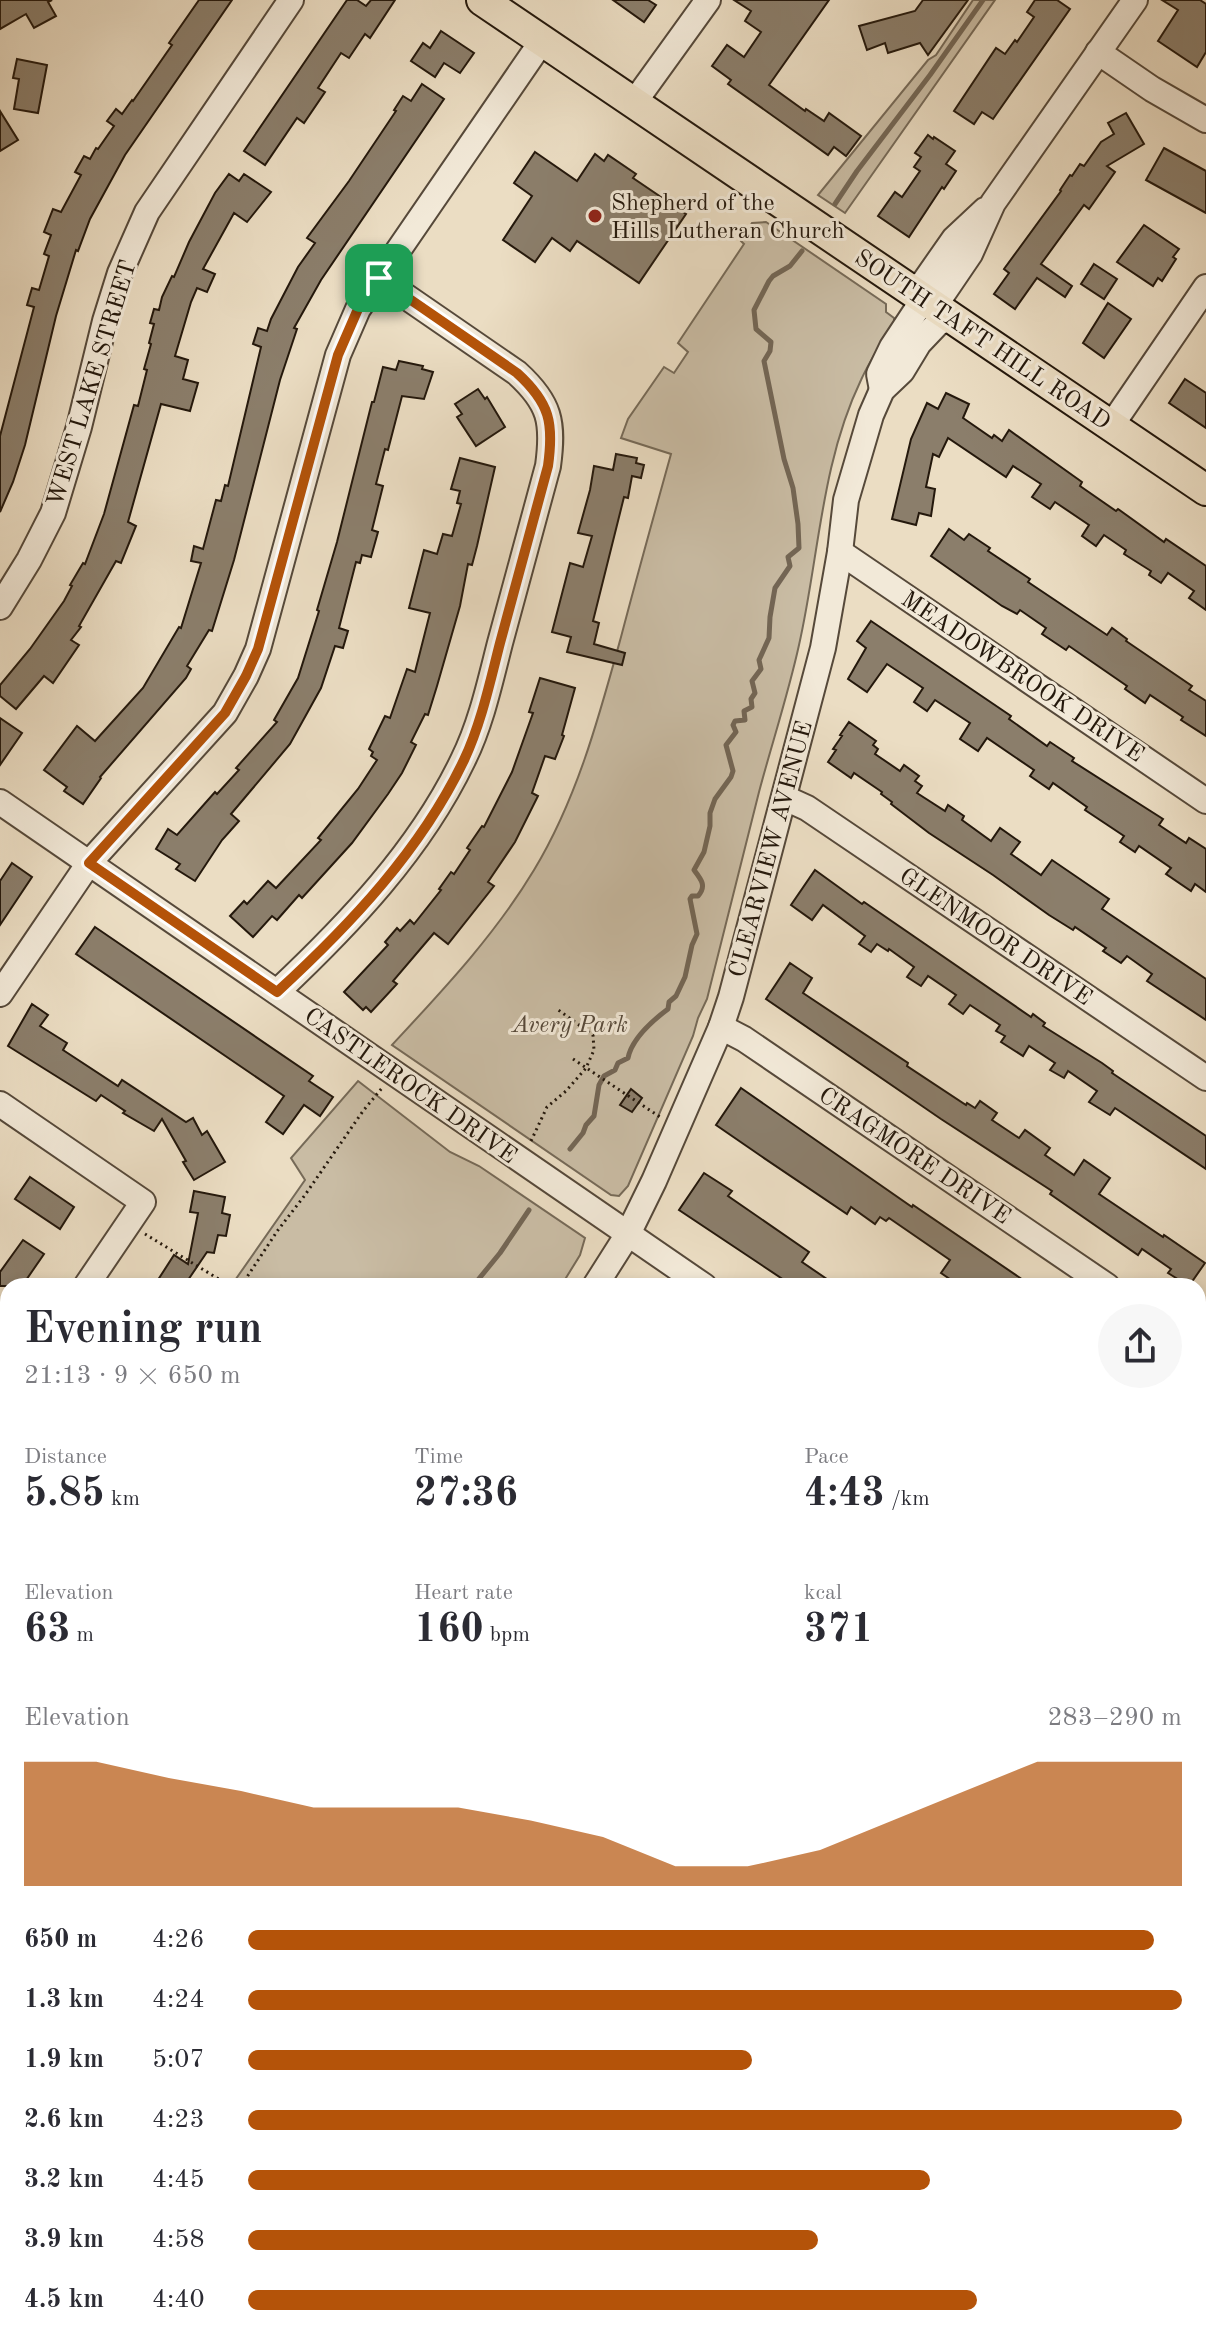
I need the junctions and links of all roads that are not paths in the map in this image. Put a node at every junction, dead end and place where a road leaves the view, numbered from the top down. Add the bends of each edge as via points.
1 (291, 0) edge
2 (482, 0) edge
3 (708, 0) edge
4 (1135, 0) edge
5 (542, 41) junction
6 (1098, 52) junction
7 (633, 104) junction
8 (1206, 120) edge
9 (379, 278) junction
10 (1206, 287) edge
11 (930, 304) junction
12 (1111, 426) junction
13 (1206, 490) edge
14 (840, 552) junction
15 (0, 607) edge
16 (785, 798) junction
17 (1206, 801) edge
18 (0, 802) edge
19 (89, 863) junction
20 (277, 992) junction
21 (0, 994) edge
22 (721, 1027) junction
23 (1206, 1078) edge
24 (0, 1104) edge
25 (628, 1234) junction
26 (91, 1278) edge
27 (600, 1278) edge
28 (692, 1278) edge
29 (1095, 1278) edge

1 - 15 street, WEST LAKE STREET via 147,212 112,297 53,513
2 - 5 main road, SOUTH TAFT HILL ROAD
3 - 7 street
4 - 6 street, CLEARVIEW AVENUE
5 - 7 main road, SOUTH TAFT HILL ROAD
5 - 9 street
6 - 8 street
6 - 11 street, CLEARVIEW AVENUE via 993,203 954,239 924,282
7 - 11 main road, SOUTH TAFT HILL ROAD
9 - 19 street via 338,355 258,649 246,676 225,713
9 - 20 street via 533,387 552,433 548,466 465,757 403,858 330,942
10 - 12 street
11 - 12 main road, SOUTH TAFT HILL ROAD
11 - 14 street, CLEARVIEW AVENUE via 938,323 882,390 871,415 846,500
12 - 13 main road, SOUTH TAFT HILL ROAD
14 - 16 street, CLEARVIEW AVENUE via 823,648
14 - 17 street, MEADOWBROOK DRIVE
16 - 22 street, CLEARVIEW AVENUE
16 - 23 street, GLENMOOR DRIVE via 820,816
18 - 19 street, CASTLEROCK DRIVE
19 - 20 street, CASTLEROCK DRIVE
19 - 21 street
20 - 25 street, CASTLEROCK DRIVE
22 - 25 street, CLEARVIEW AVENUE
22 - 29 street, CRAGMORE DRIVE
24 - 26 street via 143,1202
25 - 27 street, CLEARVIEW AVENUE
25 - 28 street, CASTLEROCK DRIVE

